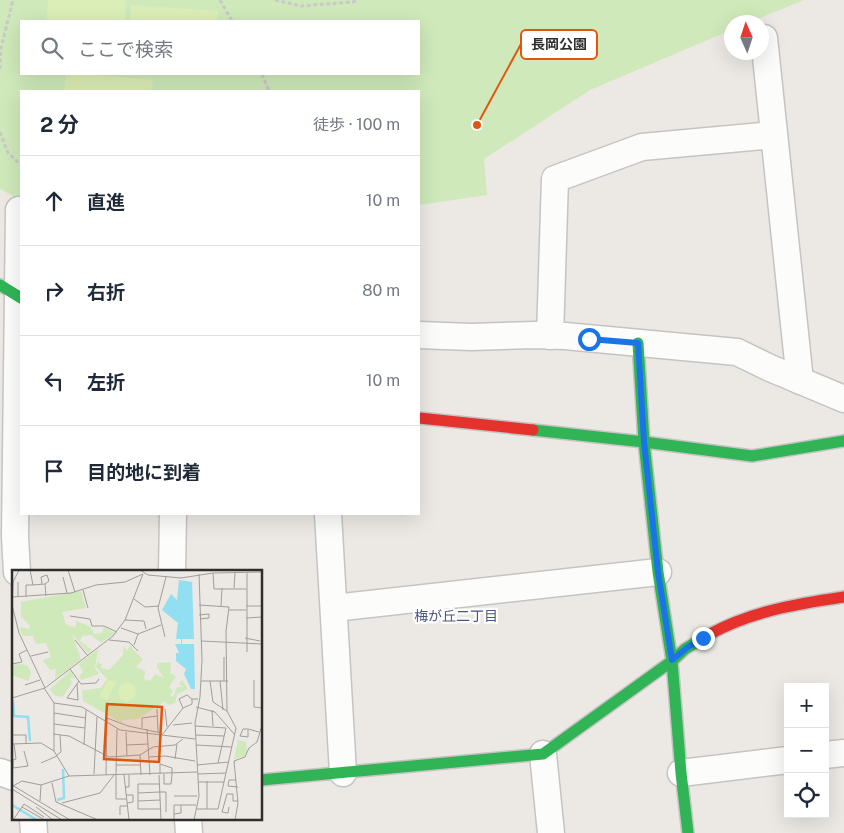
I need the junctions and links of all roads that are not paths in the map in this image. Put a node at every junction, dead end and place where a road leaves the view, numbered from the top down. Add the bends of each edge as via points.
1 (766, 60) edge
2 (774, 135) junction
3 (20, 210) edge
4 (13, 293) edge
5 (420, 335) edge
6 (550, 336) junction
7 (638, 343) junction
8 (800, 381) junction
9 (844, 399) edge
10 (420, 418) edge
11 (844, 441) edge
12 (644, 442) junction
13 (173, 515) edge
14 (328, 515) edge
15 (17, 570) edge
16 (172, 570) edge
17 (658, 572) junction
18 (844, 598) edge
19 (334, 608) junction
20 (672, 660) junction
21 (844, 753) edge
22 (543, 754) junction
23 (829, 755) edge
24 (784, 760) edge
25 (0, 772) edge
26 (343, 773) junction
27 (681, 773) junction
28 (12, 776) edge
29 (262, 780) edge
30 (33, 820) edge
31 (188, 820) edge
32 (34, 833) edge
33 (189, 833) edge
34 (551, 833) edge
35 (688, 833) edge

1 - 2 street
2 - 6 street via 642,147 555,179
2 - 8 street
3 - 4 street
4 - 15 street
5 - 6 street
6 - 7 street
7 - 8 street via 737,352
7 - 12 street
8 - 9 street
10 - 12 street
11 - 12 street via 752,456
12 - 17 street
13 - 16 street
14 - 19 street
17 - 19 street
17 - 20 street
18 - 20 street via 784,606 742,620 696,642
19 - 26 street
20 - 22 street
20 - 27 street
21 - 23 street
22 - 26 street
22 - 34 street
24 - 27 street
25 - 28 street
26 - 29 street
27 - 35 street
30 - 32 street
31 - 33 street

